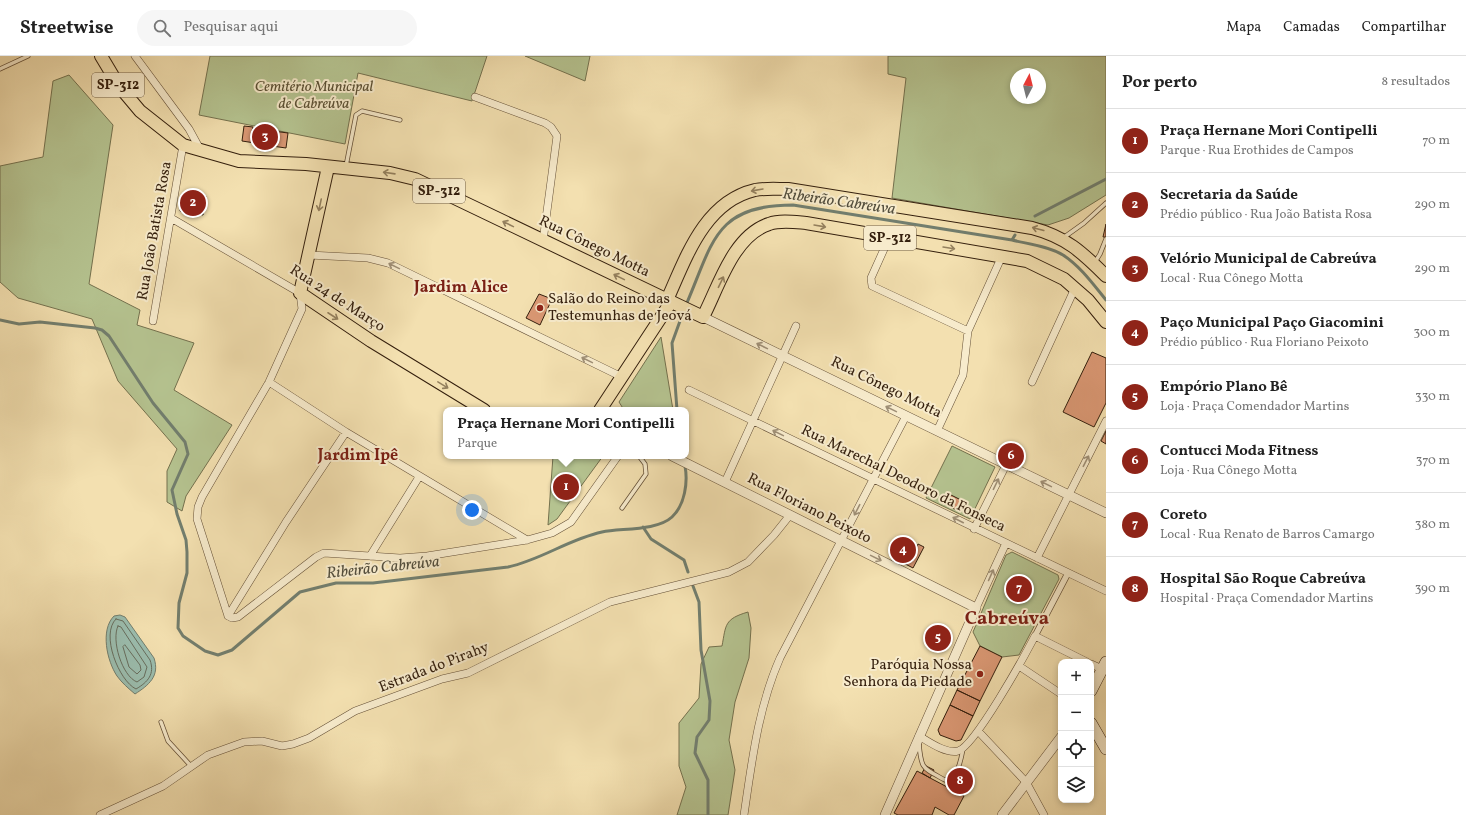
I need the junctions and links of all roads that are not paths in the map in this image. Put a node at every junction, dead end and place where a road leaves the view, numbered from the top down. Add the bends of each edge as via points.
1 (28, 56) edge
2 (101, 56) edge
3 (135, 56) edge
4 (0, 69) edge
5 (475, 97) dead end
6 (400, 120) dead end
7 (183, 145) junction
8 (201, 151) junction
9 (328, 167) junction
10 (346, 169) junction
11 (1106, 203) edge
12 (171, 218) junction
13 (889, 238) junction
14 (1062, 238) junction
15 (1106, 239) edge
16 (543, 241) junction
17 (309, 255) junction
18 (1002, 256) junction
19 (1094, 264) junction
20 (1106, 276) edge
21 (1075, 288) junction
22 (300, 293) junction
23 (671, 303) junction
24 (698, 315) junction
25 (152, 321) dead end
26 (1106, 322) edge
27 (796, 326) dead end
28 (968, 331) junction
29 (783, 356) junction
30 (622, 377) junction
31 (270, 382) junction
32 (1032, 382) dead end
33 (689, 390) dead end
34 (479, 407) edge
35 (605, 407) edge
36 (906, 416) junction
37 (753, 421) junction
38 (1106, 421) edge
39 (937, 431) junction
40 (346, 432) junction
41 (616, 459) edge
42 (641, 459) edge
43 (678, 459) edge
44 (1006, 465) junction
45 (419, 477) junction
46 (873, 479) junction
47 (725, 482) junction
48 (1068, 495) junction
49 (622, 508) dead end
50 (1106, 514) edge
51 (790, 515) junction
52 (974, 529) junction
53 (527, 540) junction
54 (841, 540) junction
55 (1006, 543) junction
56 (370, 556) junction
57 (1037, 558) junction
58 (1068, 573) junction
59 (1106, 591) edge
60 (976, 608) junction
61 (228, 616) junction
62 (1035, 636) junction
63 (1081, 659) edge
64 (1094, 664) edge
65 (1019, 666) junction
66 (1104, 666) edge
67 (1094, 686) edge
68 (1058, 692) edge
69 (161, 722) dead end
70 (1094, 728) edge
71 (978, 731) junction
72 (919, 736) junction
73 (1058, 741) edge
74 (1106, 748) edge
75 (963, 749) junction
76 (191, 766) junction
77 (1026, 782) junction
78 (100, 815) edge
79 (744, 815) edge
80 (885, 815) edge
81 (1002, 815) edge
82 (1044, 815) edge

1 - 4 lane
2 - 7 main road, Rua Cônego Motta / SP-312 via 118,86 140,111
3 - 8 street via 189,129
5 - 16 street via 545,123 557,136
6 - 10 lane via 358,112
7 - 8 main road, Rua Cônego Motta / SP-312
7 - 12 street, Rua João Batista Rosa
8 - 9 main road, Rua Cônego Motta / SP-312 via 239,160
9 - 10 main road, Rua Cônego Motta / SP-312
9 -> 17 main road
16 -> 10 main road, Rua Cônego Motta / SP-312 via 415,179 390,173
11 - 14 lane
12 - 22 street, Rua 24 de Março
12 - 25 street, Rua João Batista Rosa
13 -> 18 main road, SP-312
24 -> 13 main road, SP-312 via 734,255 754,231 770,223 806,223
13 - 28 street via 871,278 872,286
14 - 19 main road, SP-312
14 -> 23 main road, SP-312 via 1020,225 788,189 755,190 728,202 714,212 698,235
15 - 19 lane
23 -> 16 main road, Rua Cônego Motta / SP-312
17 - 22 main road
30 -> 17 street via 388,263 368,258
18 - 21 main road, SP-312 via 1041,267
18 - 28 street
19 - 20 main road, SP-312
21 - 26 main road, SP-312
21 - 32 street
22 - 31 street via 302,309
22 -> 34 main road, Rua 24 de Março
23 - 24 main road, Rua Cônego Motta / SP-312
23 - 30 main road
29 -> 24 street, Rua Cônego Motta
27 - 29 street
28 - 39 street via 963,375
36 -> 29 street, Rua Cônego Motta
29 - 37 street
30 - 35 main road
31 - 40 street
31 - 61 street via 202,496 198,507 197,519
33 - 37 street, Rua Marechal Deodoro da Fonseca
36 - 39 street, Rua Cônego Motta
36 - 46 street
46 -> 37 street, Rua Marechal Deodoro da Fonseca
37 - 47 street
48 -> 38 street
39 - 44 street, Rua Cônego Motta
40 - 45 street
40 - 61 street
41 - 53 street via 571,522 552,534
42 - 49 lane via 645,464 646,474
43 - 47 street, Rua Floriano Peixoto
48 -> 44 street, Rua Cônego Motta
52 -> 44 street
45 - 53 street
45 - 56 street
52 -> 46 street, Rua Marechal Deodoro da Fonseca
46 -> 54 street
47 - 51 street, Rua Floriano Peixoto
48 - 50 street, Rua Cônego Motta
48 - 57 street
51 - 54 street, Rua Floriano Peixoto
51 - 76 street, Estrada do Pirahy via 748,562 728,572 610,602 468,673 442,679 355,711 293,744 282,746 262,741 244,742 208,755
52 - 55 street, Rua Marechal Deodoro da Fonseca
53 - 56 street via 427,556
54 -> 60 street, Rua Floriano Peixoto
54 - 79 street via 769,683 755,740
55 - 57 street, Rua Marechal Deodoro da Fonseca
60 -> 55 street
56 - 61 street via 324,553 238,617
57 - 58 street, Rua Marechal Deodoro da Fonseca
58 - 59 street, Rua Marechal Deodoro da Fonseca
58 - 62 street
60 - 72 street
62 - 63 street
62 - 65 street
64 - 66 street
65 - 68 street
65 - 71 street
66 - 67 main road
69 - 76 lane via 168,741
70 - 74 main road
71 - 75 street
71 - 77 street
72 - 75 street via 952,752
72 - 75 lane via 923,768 946,780 953,776 959,766
72 - 80 street
73 - 77 street
76 - 78 street, Estrada do Pirahy via 163,786
77 - 81 street
77 - 82 street

